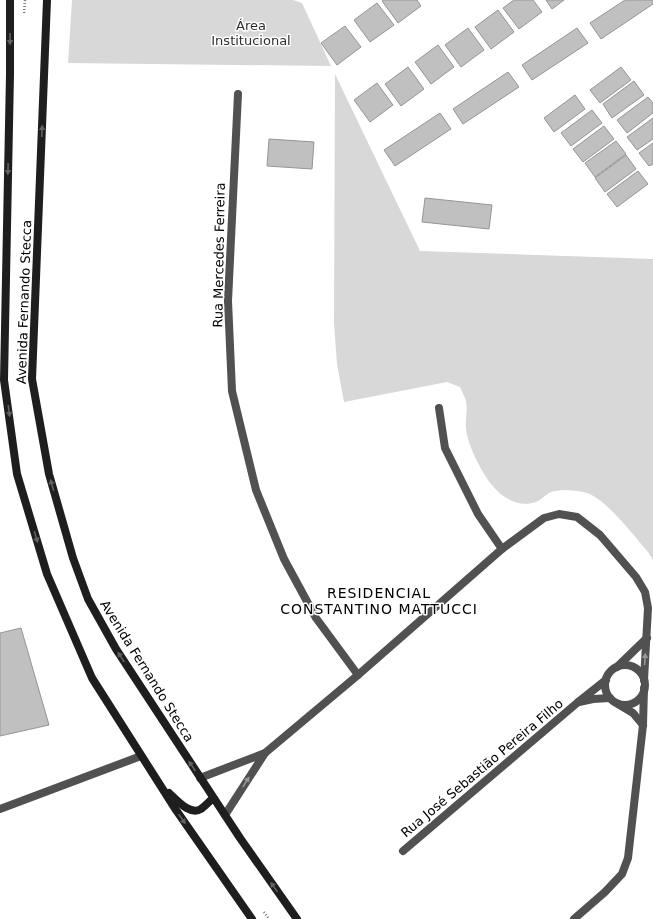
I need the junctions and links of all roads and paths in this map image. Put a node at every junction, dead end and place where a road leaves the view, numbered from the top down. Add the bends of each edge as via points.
1 (10, 0) edge
2 (25, 0) edge
3 (48, 0) edge
4 (24, 15) dead end
5 (238, 94) dead end
6 (2, 380) edge
7 (439, 408) dead end
8 (502, 548) junction
9 (647, 638) junction
10 (618, 666) junction
11 (358, 675) junction
12 (606, 680) junction
13 (644, 684) junction
14 (610, 698) junction
15 (576, 703) junction
16 (618, 703) junction
17 (643, 725) junction
18 (265, 753) junction
19 (141, 756) junction
20 (200, 778) junction
21 (161, 786) junction
22 (213, 798) junction
23 (0, 809) edge
24 (225, 815) junction
25 (403, 851) dead end
26 (260, 907) dead end
27 (252, 919) edge
28 (269, 919) edge
29 (297, 919) edge
30 (574, 919) edge

1 -> 6 main road, Avenida Fernando Stecca
2 - 4 path
20 -> 3 main road, Avenida Fernando Stecca via 116,649 88,599 73,558 49,474 32,380
5 - 11 street, Rua Mercedes Ferreira via 228,301 232,391 256,490 284,559 316,618
6 -> 19 main road, Avenida Fernando Stecca via 17,474 48,574 92,678
7 - 8 street via 445,448 478,514
8 - 9 street via 544,518 559,514 577,517 600,535 636,577 645,592 648,608
8 - 11 street
9 - 10 street
13 -> 9 street
10 - 12 street via 608,674
10 - 13 street via 630,666 641,674
11 - 18 street
12 - 14 street via 606,692
12 - 15 street, Rua José Sebastião Pereira Filho
13 - 16 street via 635,702
13 - 17 street
14 - 15 street, Rua José Sebastião Pereira Filho
14 - 16 street
15 - 25 street, Rua José Sebastião Pereira Filho
16 - 17 street via 633,713
17 - 30 street via 628,858 622,874
18 - 20 street
24 -> 18 street
19 - 21 main road, Avenida Fernando Stecca
19 - 23 street
20 - 22 main road, Avenida Fernando Stecca
21 - 22 main road via 185,808 192,811 200,810
21 -> 27 main road, Avenida Fernando Stecca
22 - 24 main road, Avenida Fernando Stecca
29 -> 24 main road, Avenida Fernando Stecca
26 - 28 path

